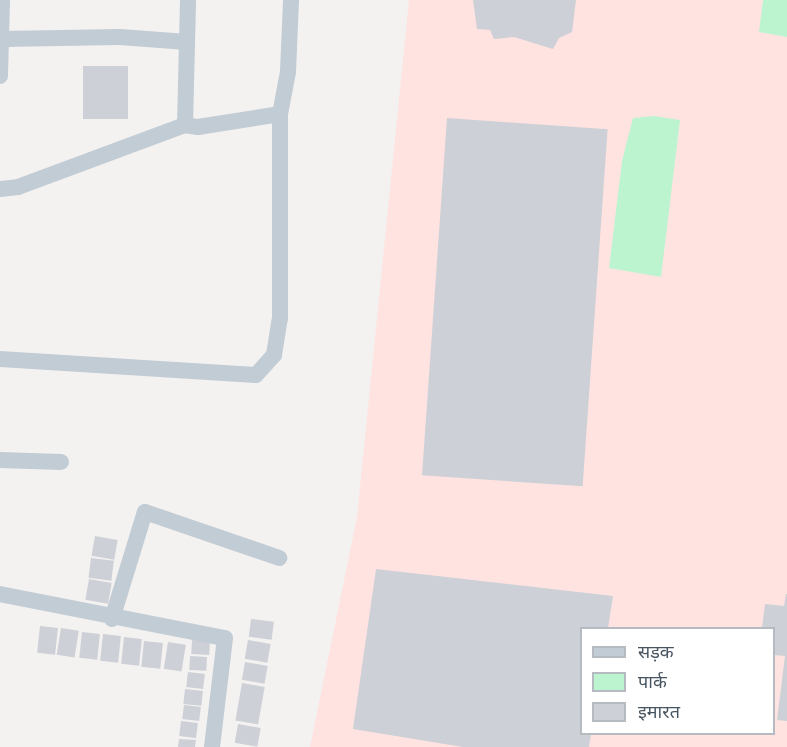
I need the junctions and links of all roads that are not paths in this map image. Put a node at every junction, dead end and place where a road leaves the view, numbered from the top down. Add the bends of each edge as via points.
1 (2, 0) edge
2 (188, 0) edge
3 (291, 0) edge
4 (2, 39) junction
5 (187, 42) junction
6 (0, 76) edge
7 (280, 114) junction
8 (185, 125) junction
9 (0, 189) edge
10 (0, 359) edge
11 (0, 460) edge
12 (61, 462) dead end
13 (279, 558) dead end
14 (0, 594) edge
15 (112, 619) junction
16 (212, 747) edge

1 - 4 street
2 - 5 street
3 - 7 street via 288,72
4 - 5 street via 120,37
4 - 6 street
5 - 8 street
7 - 8 street via 198,127
7 - 10 street via 280,319 274,355 256,375
8 - 9 street via 18,187
11 - 12 street
13 - 15 street via 145,512
14 - 15 street
15 - 16 street via 225,638

